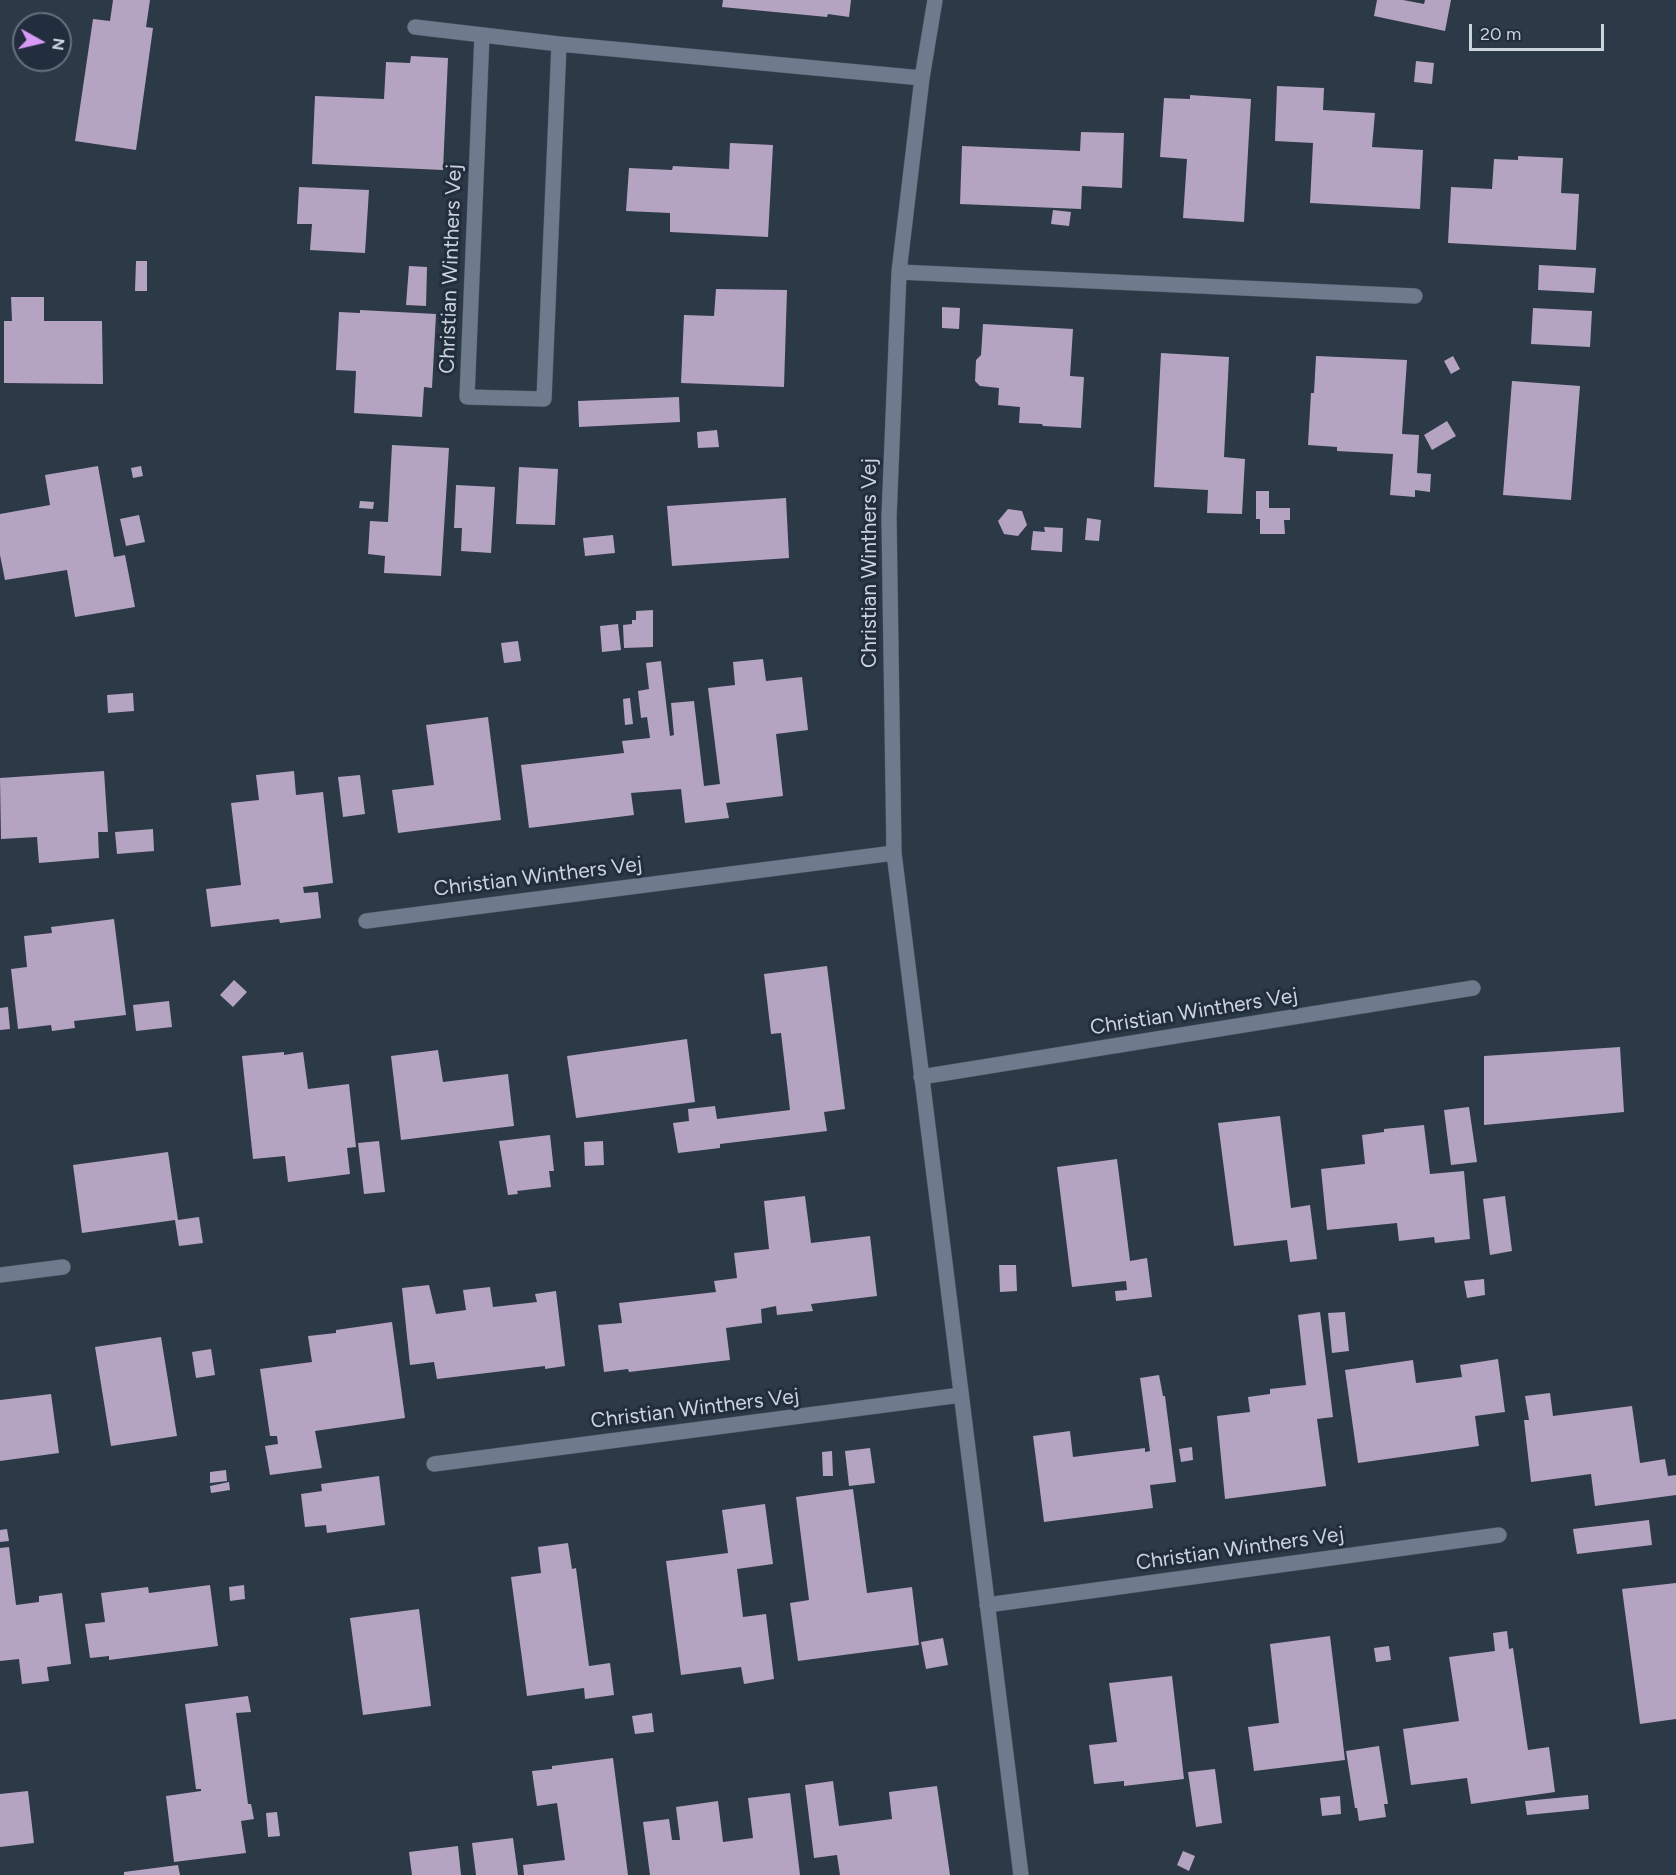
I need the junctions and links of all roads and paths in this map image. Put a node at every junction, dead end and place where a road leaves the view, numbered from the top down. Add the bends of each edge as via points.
1 (935, 0) edge
2 (415, 27) dead end
3 (482, 34) junction
4 (559, 44) junction
5 (922, 78) junction
6 (899, 272) junction
7 (1415, 296) dead end
8 (894, 853) junction
9 (366, 921) dead end
10 (1473, 988) dead end
11 (921, 1077) junction
12 (63, 1267) dead end
13 (0, 1275) edge
14 (961, 1395) junction
15 (434, 1464) dead end
16 (1499, 1535) dead end
17 (987, 1605) junction
18 (1020, 1875) edge

1 - 5 street, Christian Winthers Vej
2 - 3 street
3 - 4 street
3 - 4 street, Christian Winthers Vej via 467,397 544,399
4 - 5 street
5 - 6 street, Christian Winthers Vej
6 - 7 street
6 - 8 street, Christian Winthers Vej via 889,517
8 - 9 street, Christian Winthers Vej
8 - 11 street, Christian Winthers Vej
10 - 11 street, Christian Winthers Vej
11 - 14 street, Christian Winthers Vej
12 - 13 street
14 - 15 street, Christian Winthers Vej
14 - 17 street, Christian Winthers Vej
16 - 17 street, Christian Winthers Vej
17 - 18 street, Christian Winthers Vej

